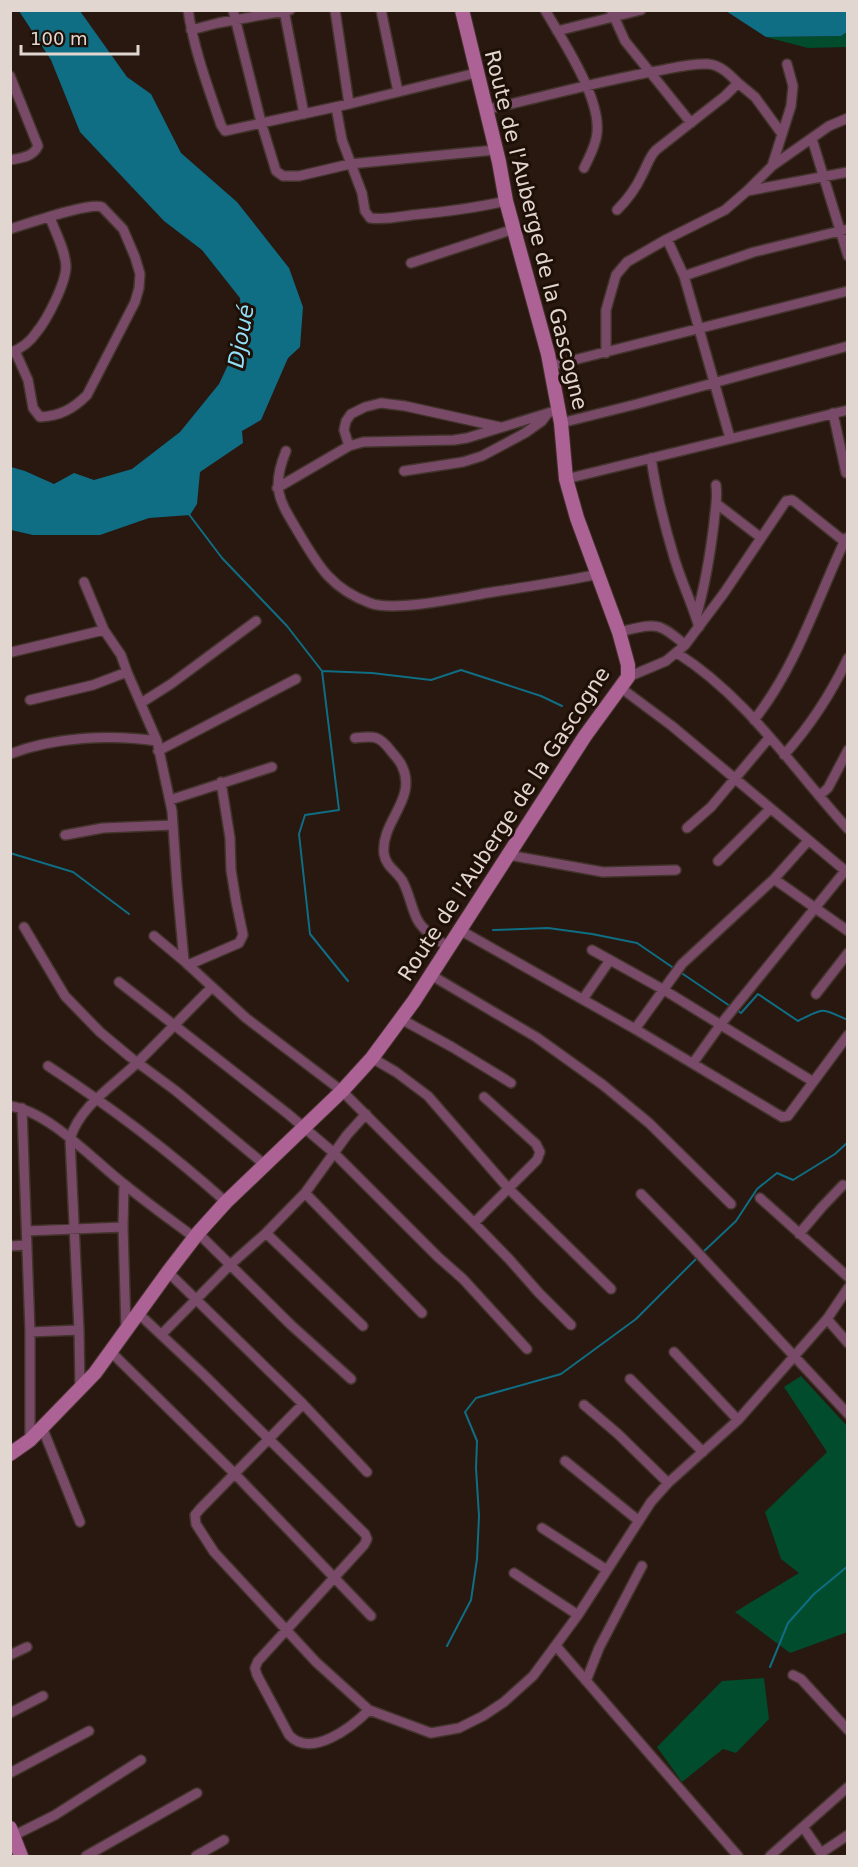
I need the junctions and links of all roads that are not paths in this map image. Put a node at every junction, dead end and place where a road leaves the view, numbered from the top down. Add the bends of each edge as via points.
1 (188, 10) edge
2 (233, 10) edge
3 (335, 10) edge
4 (381, 10) edge
5 (462, 10) edge
6 (545, 10) edge
7 (641, 10) edge
8 (286, 11) edge
9 (613, 13) edge
10 (235, 21) junction
11 (191, 30) junction
12 (557, 31) junction
13 (787, 64) dead end
14 (476, 73) junction
15 (650, 73) junction
16 (10, 76) edge
17 (738, 83) junction
18 (587, 86) junction
19 (398, 92) junction
20 (349, 104) junction
21 (336, 107) junction
22 (485, 110) junction
23 (304, 114) junction
24 (848, 118) edge
25 (261, 122) junction
26 (691, 123) junction
27 (782, 134) junction
28 (812, 139) junction
29 (495, 150) junction
30 (10, 160) edge
31 (351, 164) junction
32 (772, 166) junction
33 (584, 168) dead end
34 (848, 172) edge
35 (824, 176) junction
36 (747, 190) junction
37 (506, 201) junction
38 (617, 210) dead end
39 (50, 218) junction
40 (10, 229) edge
41 (514, 229) junction
42 (844, 230) edge
43 (667, 239) junction
44 (848, 256) edge
45 (411, 263) dead end
46 (684, 276) junction
47 (848, 291) edge
48 (698, 327) junction
49 (848, 346) edge
50 (13, 352) edge
51 (606, 353) junction
52 (550, 366) junction
53 (715, 382) junction
54 (848, 410) edge
55 (833, 413) junction
56 (556, 415) junction
57 (502, 427) junction
58 (730, 438) junction
59 (349, 446) junction
60 (286, 451) dead end
61 (651, 458) junction
62 (404, 471) dead end
63 (846, 473) edge
64 (566, 479) junction
65 (716, 485) dead end
66 (278, 488) junction
67 (717, 504) junction
68 (760, 537) junction
69 (846, 539) edge
70 (599, 574) junction
71 (84, 582) dead end
72 (256, 621) dead end
73 (697, 622) junction
74 (104, 630) junction
75 (619, 632) junction
76 (685, 645) junction
77 (12, 652) edge
78 (677, 653) junction
79 (848, 658) edge
80 (127, 672) junction
81 (296, 679) dead end
82 (624, 682) junction
83 (30, 700) dead end
84 (141, 703) junction
85 (754, 720) junction
86 (355, 738) dead end
87 (769, 738) junction
88 (157, 741) junction
89 (848, 750) edge
90 (158, 751) junction
91 (10, 754) edge
92 (783, 755) junction
93 (272, 767) dead end
94 (734, 779) junction
95 (221, 782) junction
96 (819, 796) junction
97 (170, 800) junction
98 (770, 808) junction
99 (173, 825) junction
100 (687, 828) dead end
101 (848, 829) edge
102 (65, 835) dead end
103 (808, 841) junction
104 (508, 855) junction
105 (718, 861) dead end
106 (676, 870) dead end
107 (846, 872) edge
108 (774, 879) junction
109 (814, 908) junction
110 (24, 927) dead end
111 (458, 929) junction
112 (848, 931) edge
113 (154, 936) dead end
114 (448, 947) junction
115 (592, 950) dead end
116 (848, 953) edge
117 (610, 960) junction
118 (186, 963) junction
119 (430, 975) junction
120 (119, 981) dead end
121 (212, 987) junction
122 (664, 990) junction
123 (816, 994) dead end
124 (583, 999) junction
125 (400, 1019) junction
126 (721, 1024) junction
127 (175, 1026) junction
128 (634, 1029) junction
129 (848, 1035) edge
130 (372, 1058) junction
131 (138, 1062) junction
132 (693, 1064) junction
133 (48, 1066) dead end
134 (812, 1081) junction
135 (511, 1083) dead end
136 (342, 1091) junction
137 (484, 1097) dead end
138 (98, 1098) junction
139 (10, 1106) edge
140 (22, 1108) junction
141 (366, 1114) junction
142 (304, 1127) junction
143 (70, 1139) junction
144 (334, 1153) junction
145 (265, 1165) junction
146 (124, 1184) junction
147 (843, 1185) dead end
148 (508, 1188) junction
149 (305, 1193) junction
150 (641, 1194) dead end
151 (760, 1197) dead end
152 (226, 1202) junction
153 (731, 1204) dead end
154 (474, 1223) junction
155 (123, 1227) junction
156 (75, 1230) junction
157 (27, 1231) junction
158 (266, 1233) junction
159 (799, 1234) junction
160 (196, 1236) junction
161 (27, 1245) junction
162 (10, 1246) edge
163 (230, 1265) junction
164 (168, 1272) junction
165 (848, 1277) edge
166 (848, 1288) edge
167 (611, 1289) dead end
168 (195, 1300) junction
169 (422, 1313) dead end
170 (139, 1314) junction
171 (826, 1319) junction
172 (571, 1325) dead end
173 (363, 1326) dead end
174 (79, 1330) junction
175 (126, 1330) junction
176 (30, 1332) junction
177 (161, 1335) junction
178 (848, 1343) edge
179 (527, 1349) dead end
180 (111, 1352) junction
181 (674, 1352) dead end
182 (794, 1357) junction
183 (351, 1379) dead end
184 (630, 1379) dead end
185 (80, 1389) junction
186 (303, 1404) junction
187 (584, 1405) dead end
188 (848, 1414) edge
189 (738, 1420) junction
190 (42, 1427) junction
191 (270, 1439) junction
192 (30, 1440) junction
193 (703, 1452) junction
194 (10, 1454) edge
195 (565, 1461) dead end
196 (367, 1472) dead end
197 (235, 1474) junction
198 (668, 1484) junction
199 (639, 1521) junction
200 (80, 1522) dead end
201 (542, 1528) dead end
202 (642, 1566) dead end
203 (607, 1570) junction
204 (514, 1573) dead end
205 (335, 1578) junction
206 (578, 1615) junction
207 (371, 1616) dead end
208 (287, 1631) junction
209 (556, 1646) junction
210 (27, 1647) dead end
211 (10, 1655) edge
212 (793, 1675) dead end
213 (586, 1681) junction
214 (43, 1696) dead end
215 (369, 1710) junction
216 (10, 1713) edge
217 (848, 1730) edge
218 (89, 1731) dead end
219 (141, 1760) dead end
220 (10, 1773) edge
221 (848, 1787) edge
222 (196, 1793) dead end
223 (803, 1827) junction
224 (12, 1832) edge
225 (848, 1835) edge
226 (224, 1840) dead end
227 (822, 1855) edge
228 (21, 1857) edge
229 (86, 1857) edge
230 (196, 1857) edge
231 (738, 1857) edge
232 (770, 1857) edge

1 - 11 street
2 - 10 street
3 - 20 street
4 - 19 street
5 - 14 street, Route de l'Auberge de la Gascogne
6 - 12 street
7 - 9 street
8 - 10 street
8 - 23 street
9 - 12 street
9 - 15 street via 625,41
10 - 11 street
10 - 25 street
11 - 25 street via 225,131
12 - 18 street
13 - 27 street via 793,86
14 - 19 street
14 - 22 street, Route de l'Auberge de la Gascogne
15 - 17 street via 708,64 718,66
15 - 18 street
15 - 26 street
16 - 30 street via 38,146 30,155
17 - 26 street
17 - 27 street via 755,97
18 - 22 street
18 - 33 street via 596,112 597,130
19 - 20 street
20 - 21 street
21 - 23 street
21 - 31 street
22 - 29 street, Route de l'Auberge de la Gascogne
23 - 25 street
24 - 28 street
25 - 31 street via 276,171 283,176
26 - 38 street via 652,153 642,177
27 - 32 street
28 - 32 street
28 - 35 street
29 - 31 street
29 - 37 street, Route de l'Auberge de la Gascogne
31 - 37 street via 370,218 411,216
32 - 36 street
34 - 35 street
35 - 36 street
35 - 42 street
36 - 43 street via 725,210
37 - 41 street, Route de l'Auberge de la Gascogne
39 - 40 street
39 - 50 street via 66,264 65,278 37,333
39 - 50 street via 91,206 102,207 123,229 140,274 139,288 87,395 75,406 54,416 40,417 33,408 28,380
41 - 45 street
41 - 52 street, Route de l'Auberge de la Gascogne
42 - 44 street
42 - 46 street via 754,252
43 - 46 street
43 - 51 street via 627,262 616,275 606,310
46 - 48 street
47 - 48 street
48 - 51 street
48 - 53 street
49 - 53 street
51 - 52 street
52 - 56 street, Route de l'Auberge de la Gascogne
53 - 56 street
53 - 58 street
54 - 55 street
55 - 58 street
55 - 63 street
56 - 57 street
56 - 62 street via 482,456
56 - 64 street, Route de l'Auberge de la Gascogne
57 - 59 street via 454,440 363,442
57 - 59 street via 381,403 351,414 344,430
58 - 61 street
59 - 66 street
60 - 66 street via 279,468
61 - 64 street
61 - 73 street via 656,494
64 - 70 street, Route de l'Auberge de la Gascogne
65 - 67 street
66 - 70 street via 288,514 329,579 354,596 384,607
67 - 68 street
67 - 73 street
68 - 69 street via 786,501 792,500
68 - 73 street via 729,585
69 - 85 street via 790,665
70 - 75 street, Route de l'Auberge de la Gascogne
71 - 74 street
72 - 84 street
73 - 76 street
74 - 77 street
74 - 80 street
75 - 76 street via 650,625 662,627
75 - 82 street, Route de l'Auberge de la Gascogne via 628,665
76 - 78 street
78 - 82 street
78 - 85 street via 713,678
79 - 92 street via 829,696
80 - 83 street via 93,685
80 - 84 street
81 - 90 street
82 - 94 street
82 - 104 street, Route de l'Auberge de la Gascogne
84 - 88 street
85 - 87 street
86 - 114 street via 380,739 402,766 405,792 389,827 384,854 387,864 405,885 417,920
87 - 92 street
87 - 94 street
88 - 90 street
88 - 91 street via 133,737 88,739 44,744
89 - 96 street via 828,788
90 - 97 street
92 - 96 street
93 - 95 street
94 - 98 street
94 - 100 street
95 - 97 street
95 - 118 street via 243,935 239,943
96 - 101 street
97 - 99 street
98 - 103 street
98 - 105 street
99 - 102 street via 103,828
99 - 118 street
103 - 107 street
103 - 108 street
104 - 106 street via 603,872
104 - 111 street, Route de l'Auberge de la Gascogne
107 - 109 street
108 - 109 street
108 - 122 street via 682,964
109 - 112 street
109 - 126 street
110 - 131 street via 65,996 100,1032
111 - 114 street, Route de l'Auberge de la Gascogne
111 - 124 street
113 - 118 street
114 - 119 street, Route de l'Auberge de la Gascogne
115 - 117 street
116 - 123 street
117 - 122 street
117 - 124 street
118 - 121 street
119 - 125 street, Route de l'Auberge de la Gascogne
119 - 153 street via 536,1037 588,1073 635,1110
120 - 127 street
121 - 127 street
121 - 136 street
122 - 126 street
122 - 128 street
124 - 128 street
125 - 130 street, Route de l'Auberge de la Gascogne
125 - 135 street
126 - 132 street
126 - 134 street
127 - 131 street
127 - 142 street
128 - 132 street
129 - 134 street
130 - 136 street, Route de l'Auberge de la Gascogne
130 - 148 street via 428,1096
131 - 138 street
131 - 145 street
132 - 134 street via 785,1117
133 - 138 street
136 - 141 street
136 - 142 street, Route de l'Auberge de la Gascogne
137 - 148 street via 540,1152 537,1160
138 - 143 street
138 - 152 street
139 - 140 street
140 - 143 street
140 - 157 street
141 - 144 street
141 - 154 street
142 - 144 street
142 - 145 street, Route de l'Auberge de la Gascogne
143 - 146 street
143 - 156 street
144 - 149 street
144 - 179 street via 463,1279
145 - 152 street, Route de l'Auberge de la Gascogne
146 - 155 street
146 - 160 street
147 - 159 street
148 - 154 street
148 - 167 street
149 - 158 street
149 - 169 street
150 - 182 street
151 - 159 street
152 - 160 street, Route de l'Auberge de la Gascogne
154 - 172 street
155 - 156 street
155 - 175 street
156 - 157 street
156 - 174 street
157 - 161 street
158 - 163 street
158 - 173 street
159 - 165 street
160 - 163 street
160 - 164 street, Route de l'Auberge de la Gascogne
161 - 162 street
161 - 176 street
163 - 168 street
163 - 183 street
164 - 168 street
164 - 170 street, Route de l'Auberge de la Gascogne
166 - 171 street
168 - 177 street
168 - 186 street
170 - 175 street, Route de l'Auberge de la Gascogne
170 - 177 street
171 - 178 street
171 - 182 street
174 - 176 street
174 - 185 street
175 - 180 street, Route de l'Auberge de la Gascogne
176 - 192 street
177 - 191 street
180 - 185 street, Route de l'Auberge de la Gascogne
180 - 197 street
181 - 189 street
182 - 188 street
182 - 189 street
184 - 193 street
185 - 190 street, Route de l'Auberge de la Gascogne
186 - 191 street
186 - 196 street
187 - 198 street
189 - 193 street
190 - 192 street, Route de l'Auberge de la Gascogne
190 - 200 street
191 - 197 street
191 - 205 street via 365,1534 364,1545
192 - 194 street, Route de l'Auberge de la Gascogne
193 - 198 street
195 - 199 street
197 - 205 street
197 - 208 street via 195,1515 196,1524 214,1552
198 - 199 street
199 - 203 street
201 - 203 street
202 - 213 street
203 - 206 street
204 - 206 street
205 - 207 street
205 - 208 street
206 - 209 street
208 - 215 street
208 - 215 street via 255,1668 294,1740 310,1743 337,1735
209 - 213 street
209 - 215 street via 516,1693 459,1728 431,1733
210 - 211 street
212 - 217 street
213 - 231 street
214 - 216 street
218 - 220 street
219 - 224 street via 56,1815
221 - 223 street
222 - 229 street
223 - 227 street
223 - 232 street
224 - 228 street
225 - 227 street
226 - 230 street

